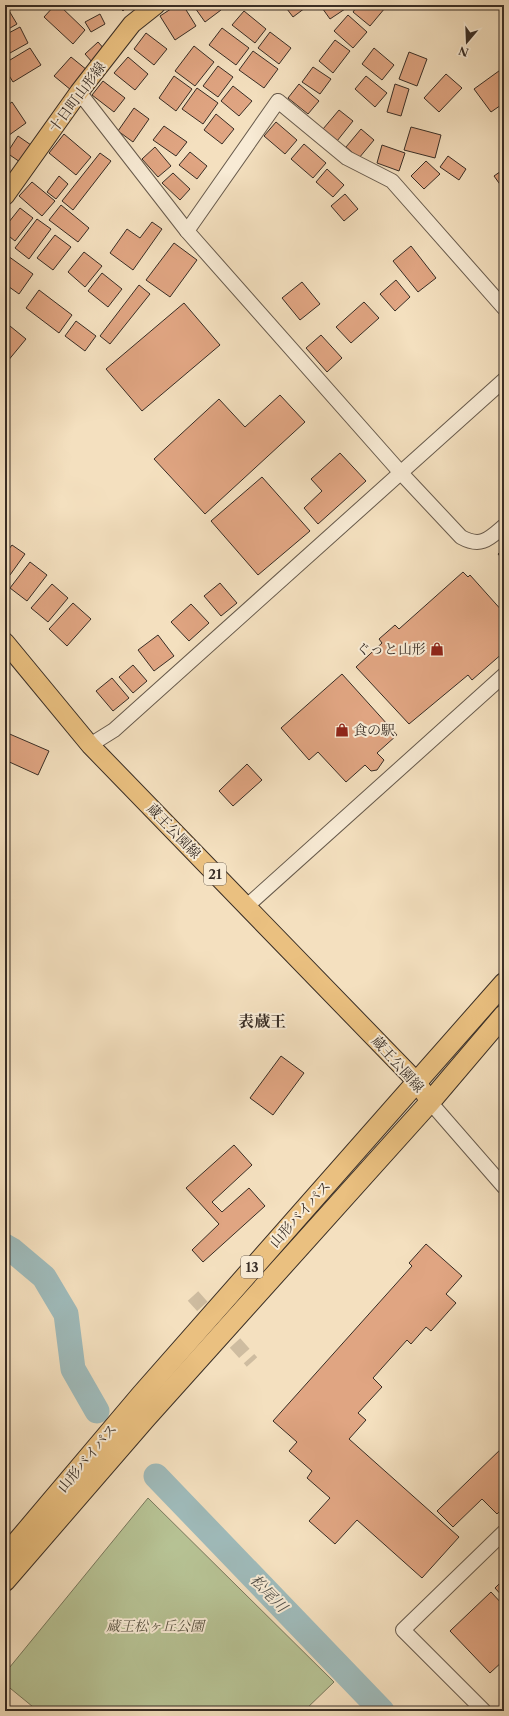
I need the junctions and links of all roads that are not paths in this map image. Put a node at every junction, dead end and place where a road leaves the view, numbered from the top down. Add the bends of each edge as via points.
1 (156, 5) edge
2 (79, 92) junction
3 (5, 196) edge
4 (187, 231) junction
5 (504, 308) edge
6 (504, 380) edge
7 (401, 473) junction
8 (504, 526) edge
9 (5, 642) edge
10 (504, 675) edge
11 (90, 745) junction
12 (247, 906) junction
13 (504, 982) edge
14 (504, 1015) edge
15 (417, 1082) junction
16 (430, 1102) junction
17 (504, 1187) edge
18 (504, 1532) edge
19 (5, 1556) edge
20 (5, 1581) edge
21 (484, 1711) edge

1 - 2 main road, 十日町山形線 via 132,24
2 - 3 main road, 十日町山形線
2 - 4 street
4 - 5 street via 278,101 347,158 392,181
4 - 7 street
6 - 7 street
7 - 8 street via 461,537 469,542 488,540
7 - 11 street via 114,730
9 - 11 main road, 蔵王公園線 / 21
10 - 12 street
11 - 12 main road, 蔵王公園線 / 21
12 - 15 main road, 蔵王公園線 / 21
13 - 15 highway, 山形バイパス / 13
14 - 16 highway, 山形バイパス / 13
15 - 16 main road, 蔵王公園線 / 21
15 - 19 highway, 山形バイパス / 13 via 146,1389
16 - 17 street
16 - 20 highway, 山形バイパス / 13 via 146,1418
18 - 21 street via 403,1630

